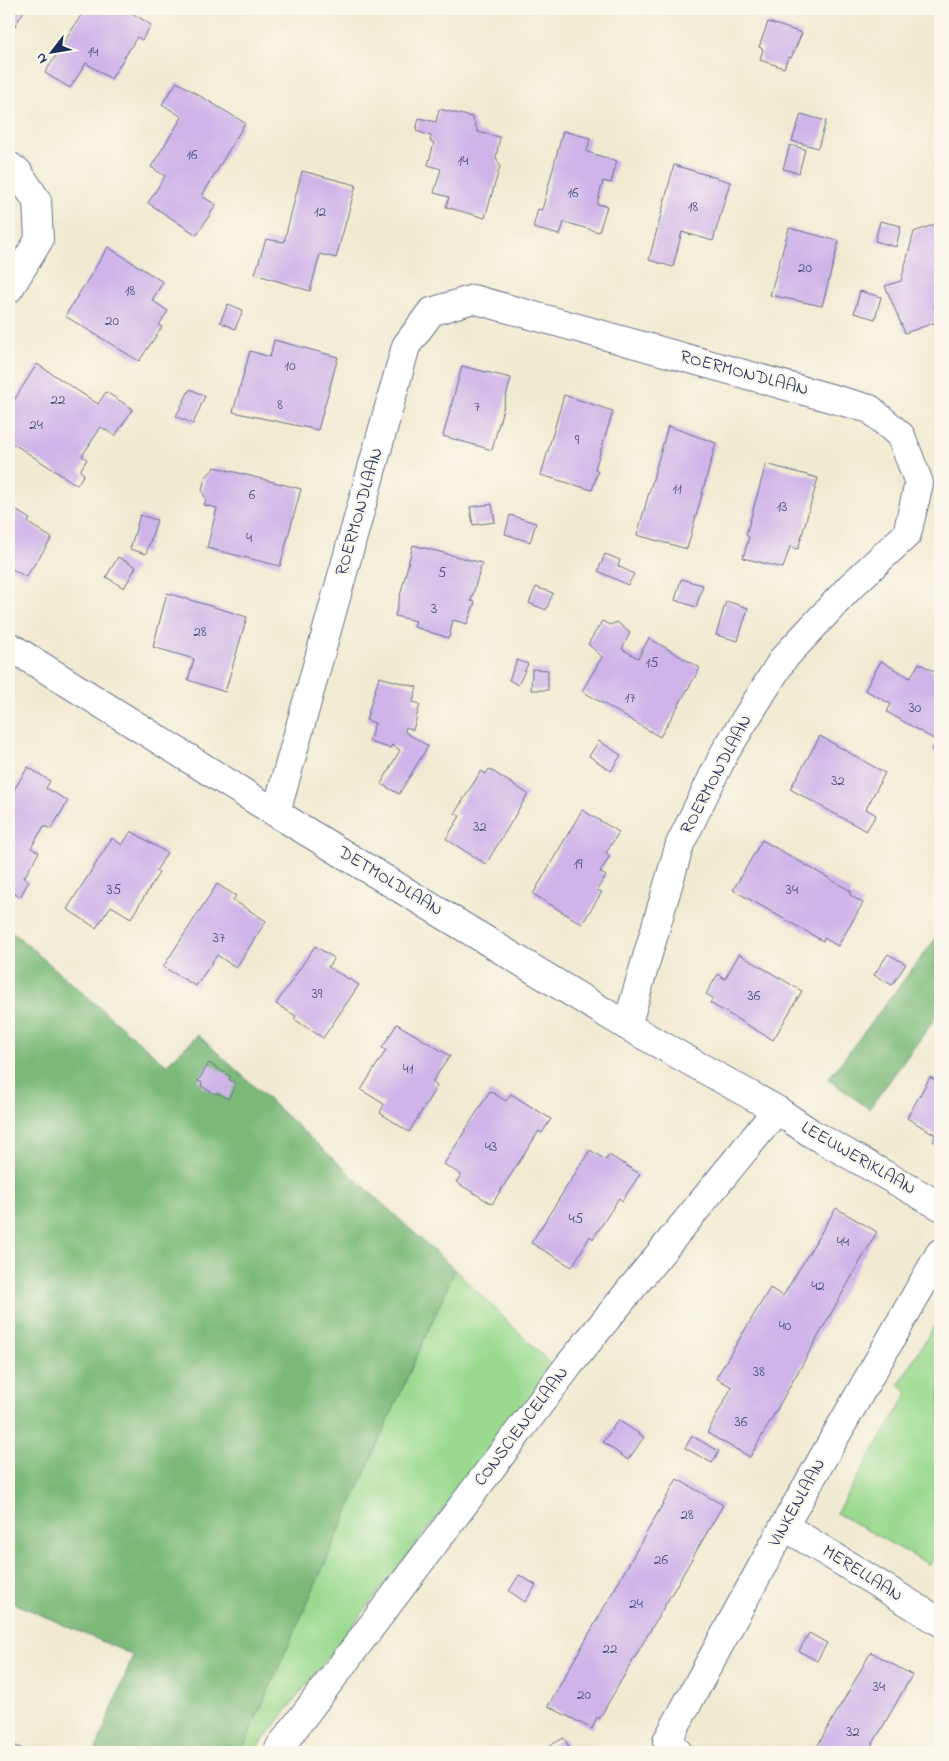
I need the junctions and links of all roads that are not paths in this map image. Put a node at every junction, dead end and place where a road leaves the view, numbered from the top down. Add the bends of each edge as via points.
1 (9, 166) edge
2 (9, 289) edge
3 (9, 646) edge
4 (276, 813) junction
5 (627, 1026) junction
6 (777, 1110) junction
7 (940, 1206) edge
8 (940, 1253) edge
9 (784, 1526) junction
10 (940, 1622) edge
11 (278, 1752) edge
12 (678, 1752) edge

1 - 2 street via 18,172 37,201 39,240
3 - 4 street, DETMOLDLAAN
4 - 5 street, DETMOLDLAAN
4 - 5 street, ROERMONDLAAN via 406,346 431,312 473,299 870,409 901,436 919,483 907,534 850,587 784,658 725,752 680,844
5 - 6 street, DETMOLDLAAN
6 - 7 street, LEEUWERIKLAAN via 811,1133
6 - 11 street, CONSCIENCELAAN via 569,1365
8 - 9 street, VINKENLAAN
9 - 10 street, MERELLAAN
9 - 12 street, VINKENLAAN via 667,1741

